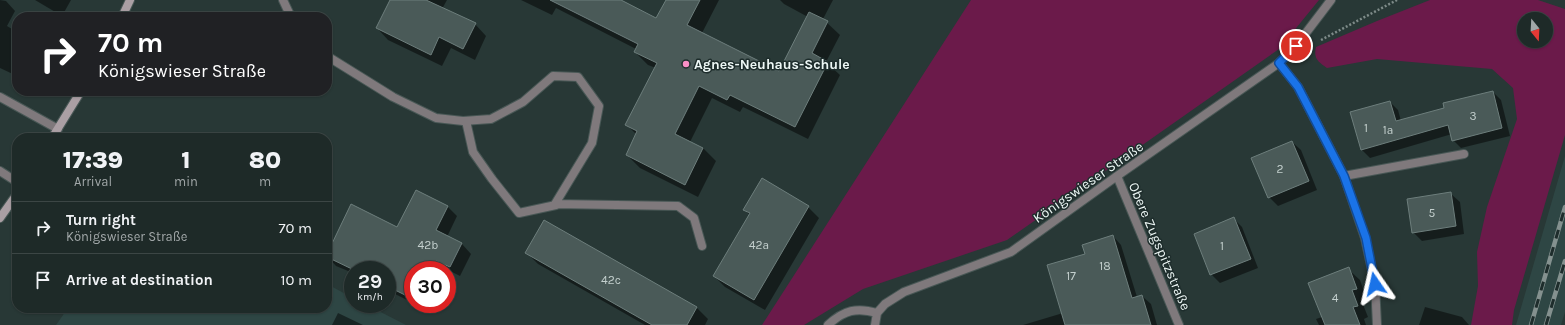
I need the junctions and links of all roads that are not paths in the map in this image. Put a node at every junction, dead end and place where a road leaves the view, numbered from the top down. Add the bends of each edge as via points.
1 (130, 0) edge
2 (283, 0) edge
3 (1331, 0) edge
4 (124, 12) edge
5 (289, 12) edge
6 (332, 59) edge
7 (1279, 63) junction
8 (78, 96) edge
9 (0, 97) edge
10 (466, 121) junction
11 (58, 129) junction
12 (55, 133) edge
13 (1464, 154) dead end
14 (0, 171) edge
15 (1117, 176) junction
16 (1344, 176) junction
17 (12, 179) edge
18 (12, 201) edge
19 (556, 205) junction
20 (0, 218) edge
21 (702, 246) dead end
22 (877, 313) junction
23 (828, 325) edge
24 (875, 325) edge
25 (1179, 325) edge
26 (1377, 325) edge

1 - 4 main road
2 - 5 street
3 - 7 street, Königswieser Straße via 1296,46
6 - 10 street via 393,96 436,118
7 - 15 street, Königswieser Straße
7 - 16 street via 1298,87
8 - 11 main road
9 - 11 street
10 - 19 street via 472,152 519,213
10 - 19 street via 491,119 524,102 553,76 578,77 598,106 592,143 554,204
11 - 12 main road
13 - 16 street
14 - 17 street
15 - 22 street, Königswieser Straße via 1011,252 904,292 885,304
15 - 25 street, Obere Zugspitzstraße
16 - 26 street via 1366,238 1375,284
18 - 20 main road
19 - 21 street via 678,206 694,218
22 - 23 street via 864,309 847,312
22 - 24 street

